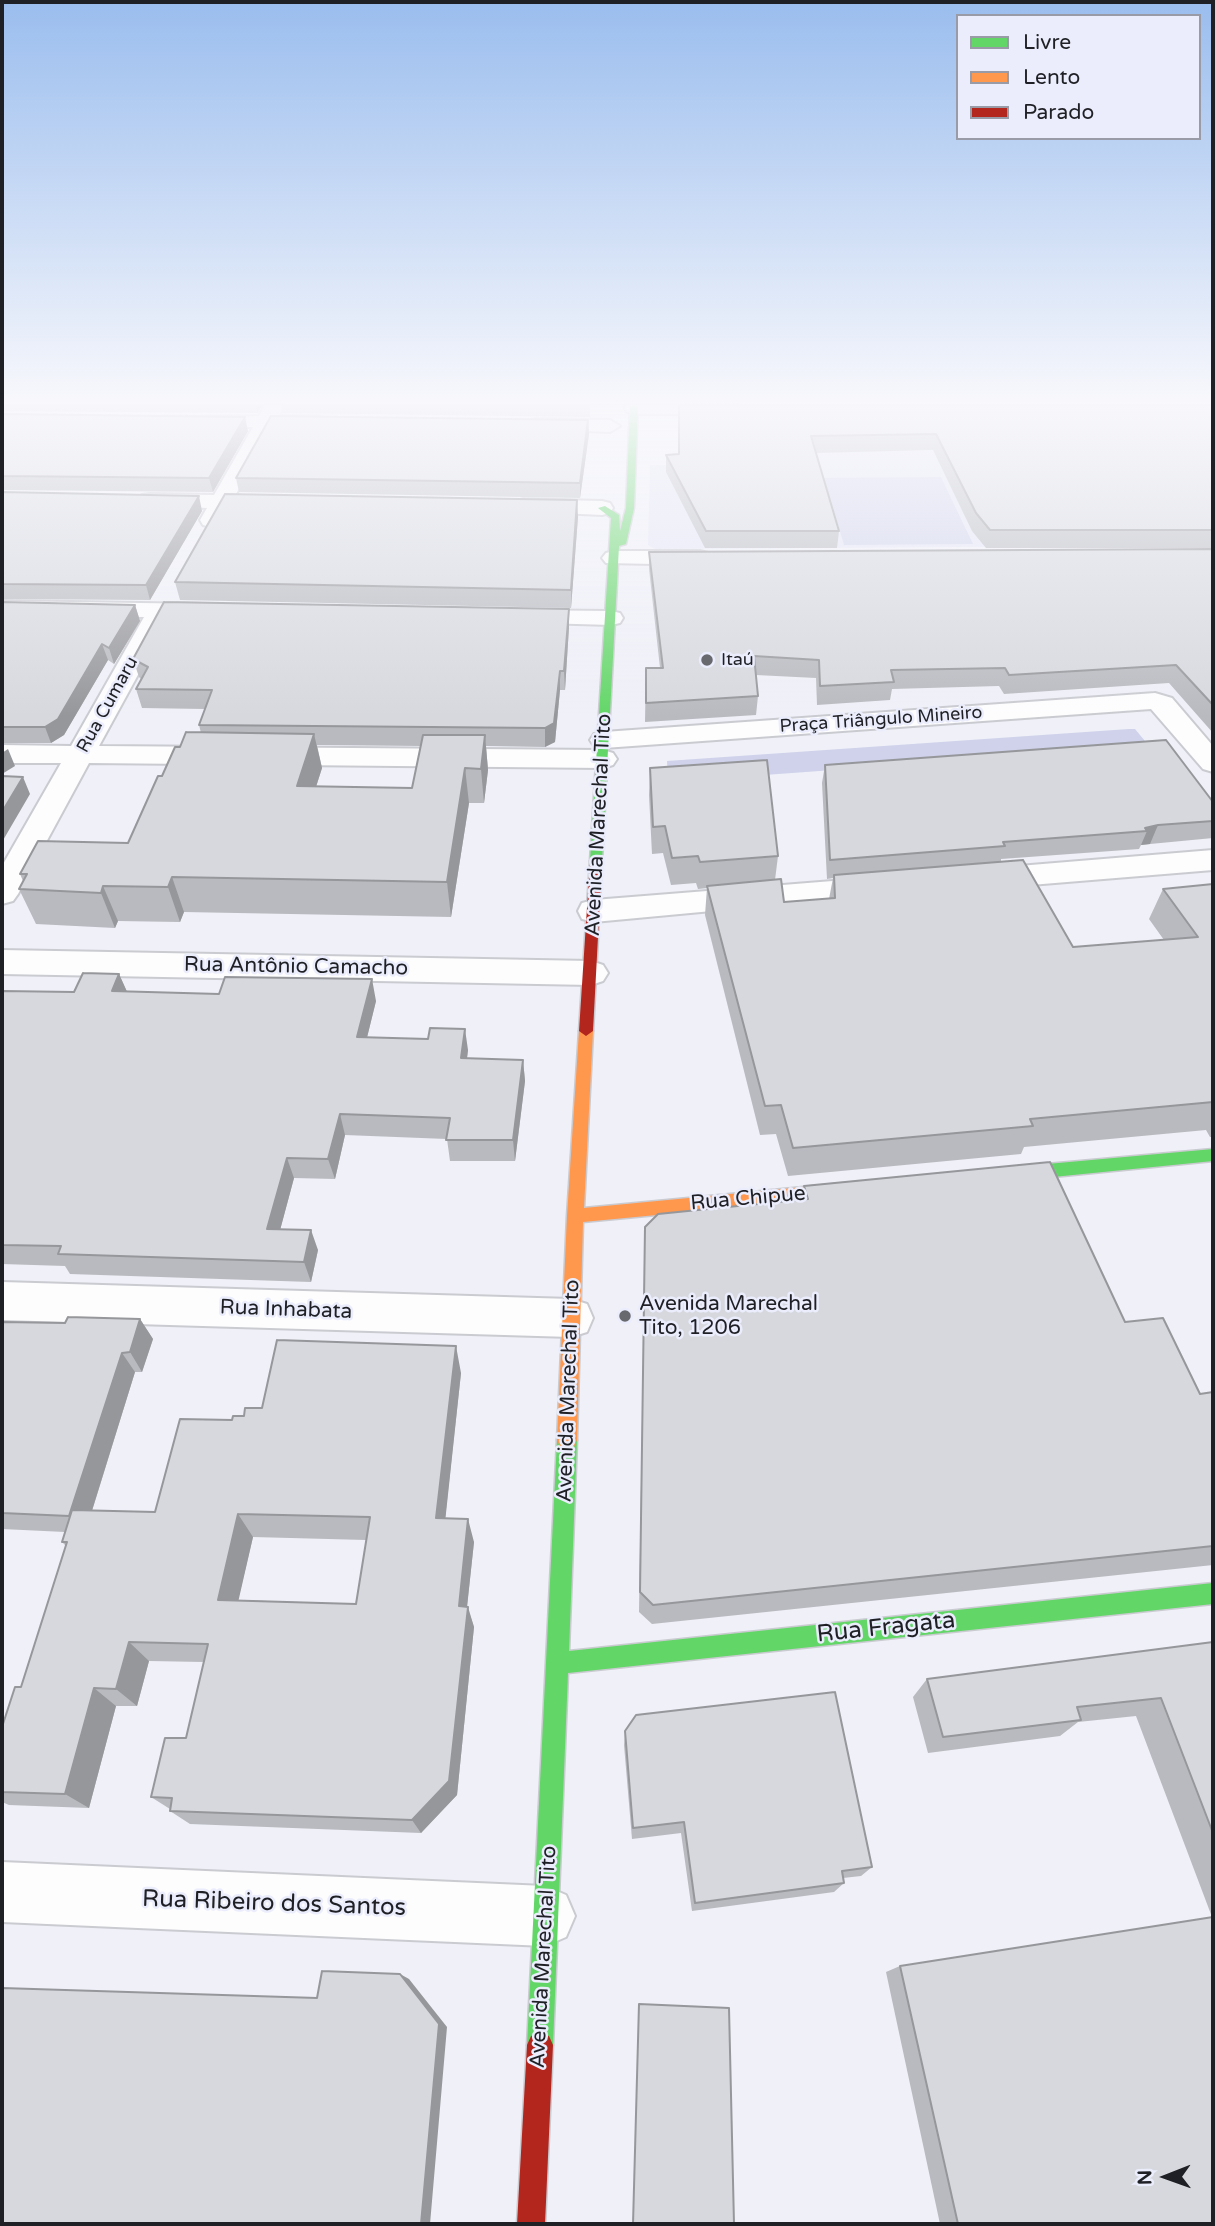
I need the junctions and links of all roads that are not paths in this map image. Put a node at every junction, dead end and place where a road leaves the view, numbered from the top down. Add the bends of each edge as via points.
1 (217, 509) edge
2 (609, 509) edge
3 (630, 509) edge
4 (201, 538) edge
5 (614, 558) junction
6 (729, 558) edge
7 (174, 586) edge
8 (2, 608) edge
9 (160, 611) junction
10 (230, 612) edge
11 (494, 616) edge
12 (611, 618) junction
13 (604, 749) junction
14 (2, 754) edge
15 (79, 756) junction
16 (1213, 763) edge
17 (1213, 860) edge
18 (950, 882) edge
19 (909, 885) edge
20 (2, 894) edge
21 (594, 911) junction
22 (2, 962) edge
23 (591, 973) junction
24 (1213, 1155) edge
25 (980, 1177) edge
26 (870, 1188) edge
27 (575, 1216) junction
28 (2, 1301) edge
29 (571, 1318) junction
30 (1213, 1594) edge
31 (559, 1663) junction
32 (2, 1892) edge
33 (545, 1916) junction
34 (531, 2224) edge

1 - 4 street
2 - 5 main road via 616,517
3 - 5 main road, Avenida Marechal Tito via 619,554
5 - 6 street
5 - 12 main road, Avenida Marechal Tito
7 - 9 street, Rua Cumaru
8 - 9 street
9 - 10 street
9 - 15 street, Rua Cumaru
11 - 12 street
12 - 13 main road, Avenida Marechal Tito
13 - 15 street, Praça Triângulo Mineiro
13 - 16 street, Praça Triângulo Mineiro via 1158,702
13 - 21 main road, Avenida Marechal Tito
14 - 15 street, Praça Triângulo Mineiro
15 - 20 street, Rua Cumaru
17 - 18 street
19 - 21 street
21 - 23 main road, Avenida Marechal Tito
22 - 23 street, Rua Antônio Camacho
23 - 27 main road, Avenida Marechal Tito
24 - 25 main road
26 - 27 main road, Rua Chipue
27 - 29 main road, Avenida Marechal Tito
28 - 29 street, Rua Inhabata
29 - 31 main road, Avenida Marechal Tito
30 - 31 main road, Rua Fragata
31 - 33 main road, Avenida Marechal Tito
32 - 33 street, Rua Ribeiro dos Santos
33 - 34 main road, Avenida Marechal Tito

